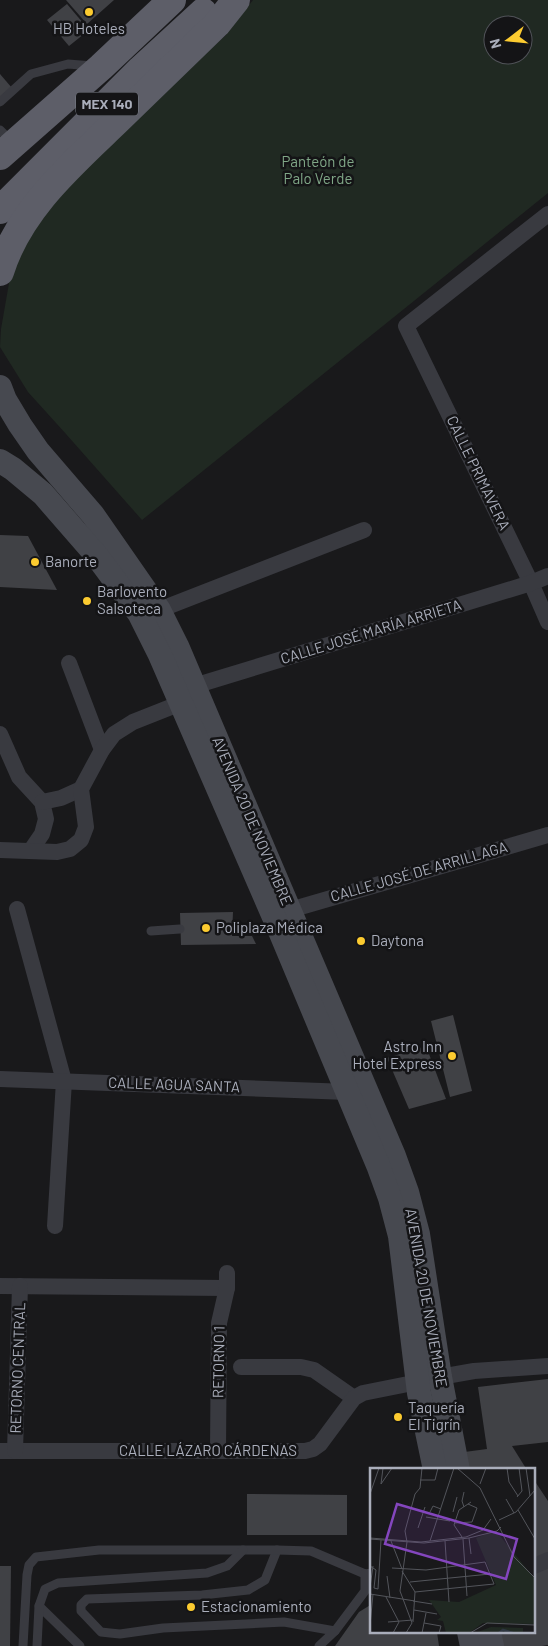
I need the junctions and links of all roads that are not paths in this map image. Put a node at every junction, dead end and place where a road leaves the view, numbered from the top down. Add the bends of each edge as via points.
1 (172, 0) edge
2 (194, 0) edge
3 (216, 0) edge
4 (236, 0) edge
5 (101, 67) junction
6 (0, 102) edge
7 (4, 143) edge
8 (0, 187) edge
9 (0, 210) edge
10 (547, 220) edge
11 (0, 272) edge
12 (0, 387) edge
13 (0, 461) edge
14 (364, 530) dead end
15 (548, 576) edge
16 (531, 583) junction
17 (159, 610) junction
18 (548, 622) edge
19 (69, 663) dead end
20 (188, 695) junction
21 (0, 734) edge
22 (102, 750) junction
23 (81, 789) junction
24 (42, 802) junction
25 (548, 835) edge
26 (0, 850) edge
27 (31, 850) junction
28 (17, 909) dead end
29 (290, 910) junction
30 (180, 928) dead end
31 (150, 931) dead end
32 (0, 1079) edge
33 (64, 1081) junction
34 (348, 1092) junction
35 (55, 1226) dead end
36 (0, 1286) edge
37 (20, 1286) junction
38 (548, 1366) edge
39 (241, 1367) dead end
40 (429, 1380) junction
41 (354, 1398) junction
42 (7, 1451) edge
43 (218, 1451) junction
44 (435, 1468) edge
45 (457, 1468) edge
46 (243, 1550) junction
47 (277, 1550) junction
48 (548, 1560) edge
49 (536, 1565) edge
50 (368, 1574) edge
51 (369, 1591) edge
52 (39, 1606) junction
53 (335, 1630) junction
54 (24, 1646) edge
55 (37, 1646) edge
56 (80, 1646) edge
57 (319, 1646) edge

1 - 5 highway
2 - 8 highway, MEX 140
3 - 9 highway, MEX 140 via 141,69
4 - 11 highway via 217,24 63,173 14,236
5 - 6 lane via 68,64 31,74
5 - 7 highway
10 - 16 street, CALLE PRIMAVERA via 406,326
12 - 17 main road, AVENIDA 20 DE NOVIEMBRE via 20,426 93,515
13 - 20 main road, AVENIDA 20 DE NOVIEMBRE via 43,494 96,555 139,613 160,655
14 - 17 street
15 - 16 street, CALLE JOSÉ MARÍA ARRIETA
16 - 18 street, CALLE PRIMAVERA
16 - 20 street, CALLE JOSÉ MARÍA ARRIETA
17 - 20 main road, AVENIDA 20 DE NOVIEMBRE via 178,646
19 - 22 street
20 - 22 street, CALLE JOSÉ MARÍA ARRIETA via 114,734
20 - 29 main road, AVENIDA 20 DE NOVIEMBRE
20 - 34 main road, AVENIDA 20 DE NOVIEMBRE
21 - 24 street via 19,777
22 - 23 street, CALLE JOSÉ MARÍA ARRIETA
23 - 24 street
23 - 27 street via 86,827 81,840 70,849 57,852
24 - 27 street via 46,819 42,834
25 - 29 street, CALLE JOSÉ DE ARRILLAGA
26 - 27 street
28 - 33 street
29 - 40 main road, AVENIDA 20 DE NOVIEMBRE via 407,1192 418,1234
30 - 31 lane
32 - 33 street, CALLE AGUA SANTA
33 - 34 street, CALLE AGUA SANTA
33 - 35 street
34 - 40 main road, AVENIDA 20 DE NOVIEMBRE via 390,1198
36 - 37 street
37 - 42 street, RETORNO CENTRAL
37 - 43 street, RETORNO 1 via 227,1281 219,1323
38 - 40 street via 474,1371
39 - 41 street via 314,1370
40 - 41 street via 363,1392
40 - 44 main road, AVENIDA 20 DE NOVIEMBRE
40 - 45 main road, AVENIDA 20 DE NOVIEMBRE
41 - 43 street, CALLE LÁZARO CÁRDENAS via 313,1449
42 - 43 street, CALLE LÁZARO CÁRDENAS
46 - 47 lane
46 - 52 lane via 227,1566 207,1573 58,1583 45,1589
46 - 54 lane via 99,1550 36,1557 29,1565 27,1575
47 - 50 lane via 310,1551
47 - 53 lane via 265,1580 248,1590 87,1599 81,1611 100,1632 120,1634 163,1628 284,1622
48 - 49 street
50 - 51 lane
51 - 53 lane
52 - 55 lane
52 - 56 lane
53 - 57 lane

